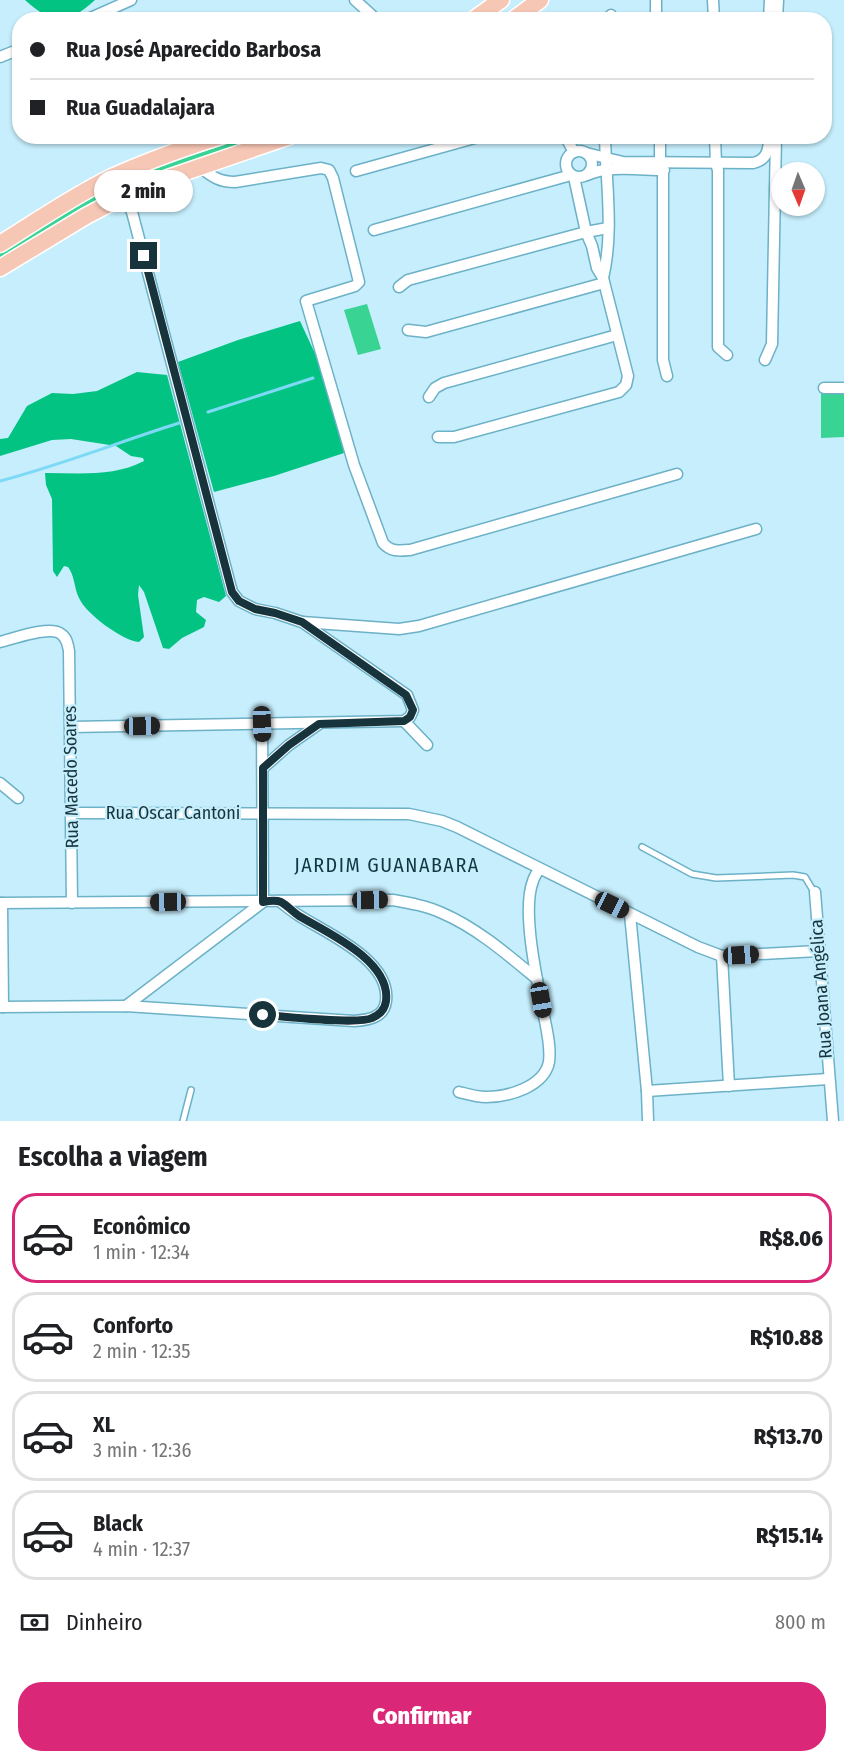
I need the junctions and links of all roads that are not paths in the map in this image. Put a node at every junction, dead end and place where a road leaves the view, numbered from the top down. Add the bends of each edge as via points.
1 (130, 0) edge
2 (356, 0) edge
3 (501, 0) edge
4 (540, 0) edge
5 (104, 12) edge
6 (368, 12) edge
7 (485, 12) edge
8 (524, 12) edge
9 (196, 144) edge
10 (267, 144) edge
11 (453, 144) edge
12 (570, 144) edge
13 (605, 144) edge
14 (661, 144) edge
15 (716, 144) edge
16 (769, 144) edge
17 (776, 144) edge
18 (574, 152) junction
19 (586, 153) junction
20 (605, 156) junction
21 (775, 162) edge
22 (662, 166) junction
23 (200, 167) junction
24 (717, 167) junction
25 (771, 169) edge
26 (608, 170) junction
27 (356, 171) dead end
28 (587, 175) junction
29 (572, 176) junction
30 (124, 196) junction
31 (774, 216) edge
32 (608, 228) junction
33 (374, 230) dead end
34 (586, 232) junction
35 (0, 244) edge
36 (0, 268) edge
37 (603, 281) junction
38 (399, 288) dead end
39 (408, 330) dead end
40 (617, 335) junction
41 (727, 355) dead end
42 (765, 360) dead end
43 (667, 376) dead end
44 (824, 388) dead end
45 (844, 388) edge
46 (429, 397) dead end
47 (438, 437) dead end
48 (677, 474) dead end
49 (756, 529) dead end
50 (302, 622) junction
51 (0, 642) edge
52 (404, 721) junction
53 (262, 724) junction
54 (319, 724) junction
55 (71, 727) junction
56 (427, 745) dead end
57 (263, 768) junction
58 (0, 783) edge
59 (18, 798) dead end
60 (72, 813) junction
61 (263, 813) junction
62 (642, 848) dead end
63 (539, 869) junction
64 (814, 892) joint
65 (279, 901) junction
66 (263, 902) junction
67 (1, 903) edge
68 (72, 903) junction
69 (630, 914) junction
70 (818, 951) junction
71 (722, 956) junction
72 (537, 979) junction
73 (126, 1006) junction
74 (2, 1007) edge
75 (828, 1079) junction
76 (729, 1086) junction
77 (191, 1090) dead end
78 (646, 1091) junction
79 (459, 1092) dead end
80 (183, 1121) edge
81 (648, 1121) edge
82 (832, 1121) edge

1 - 5 street
2 - 6 street
3 - 7 main road
4 - 8 main road
9 - 35 main road via 112,177
10 - 23 main road
11 - 27 street
12 - 18 street
13 - 20 street
14 - 22 street
15 - 24 street
16 - 24 street via 761,161
17 - 21 street
18 - 19 street
18 - 29 street via 566,163
19 - 20 street
19 - 28 street via 593,164
20 - 22 street
20 - 26 street
22 - 24 street
22 - 26 street
22 - 43 street via 663,360
23 - 30 main road
23 - 48 street via 223,182 321,168 333,178 359,282 306,301 361,487 388,549 410,550
24 - 25 street
24 - 41 street via 718,347
26 - 28 street
26 - 32 street
28 - 29 street
29 - 33 street
29 - 34 street
30 - 36 main road
30 - 50 street via 132,212 232,592 239,601 255,609
31 - 42 street via 772,344
32 - 34 street
32 - 37 street
34 - 37 street
34 - 38 street via 408,280
37 - 39 street via 426,332
37 - 40 street
40 - 46 street via 444,383
40 - 47 street via 628,376 619,392 454,437
44 - 45 street
49 - 50 street via 418,626 399,629
50 - 52 street via 406,695 413,710
51 - 55 street, Rua Macedo Soares via 45,631 63,634 69,651
52 - 54 street
52 - 56 street
53 - 54 street
53 - 55 street
53 - 57 street
54 - 57 street
55 - 60 street, Rua Macedo Soares
57 - 61 street
58 - 59 street
60 - 61 street, Rua Oscar Cantoni
60 - 68 street, Rua Macedo Soares
61 - 63 street, Rua Oscar Cantoni via 388,812 427,817 457,827
61 - 66 street
62 - 64 lane via 692,874 716,878 793,875 805,877
63 - 69 street, Rua Oscar Cantoni
63 - 72 street via 532,880 529,917
64 - 70 street, Rua Joana Angélica
65 - 66 street
65 - 72 street via 393,900 418,904 471,928
65 - 73 street via 361,954 385,985 385,1006 379,1015 370,1020 354,1020
66 - 68 street
66 - 73 street
67 - 68 street
67 - 74 street
69 - 71 street, Rua Oscar Cantoni
69 - 78 street
70 - 71 street, Rua Oscar Cantoni
70 - 75 street, Rua Joana Angélica
71 - 76 street
72 - 79 street via 548,1040 545,1073 537,1082 507,1094 486,1097
73 - 74 street
75 - 76 street
75 - 82 street, Rua Joana Angélica
76 - 78 street
77 - 80 lane
78 - 81 street

